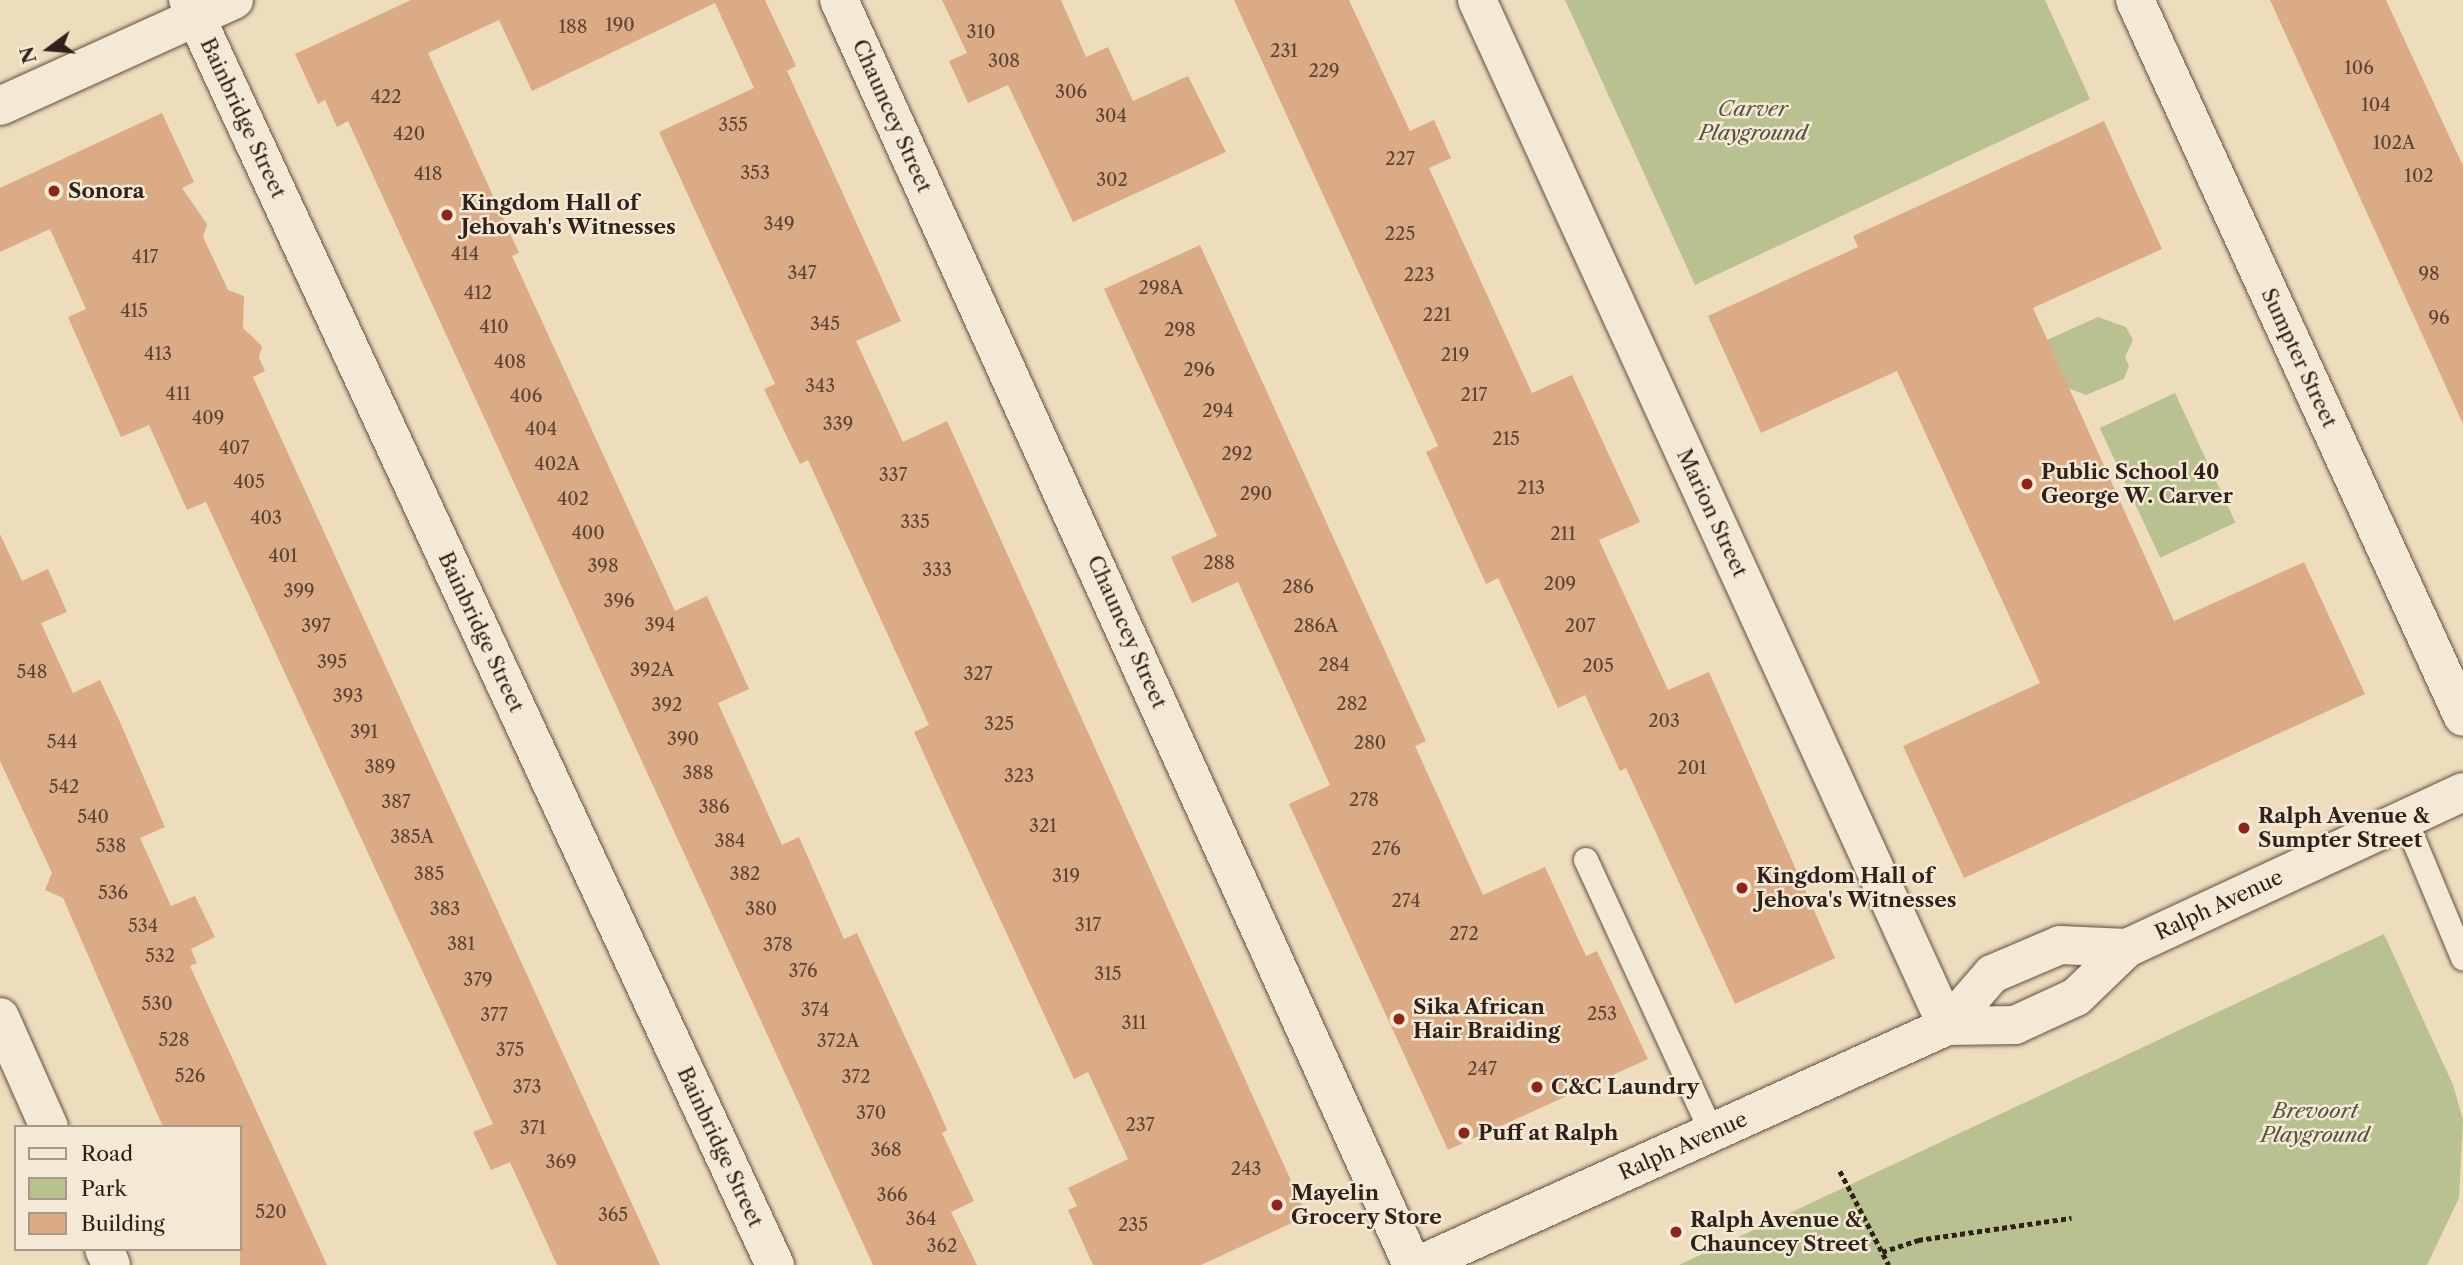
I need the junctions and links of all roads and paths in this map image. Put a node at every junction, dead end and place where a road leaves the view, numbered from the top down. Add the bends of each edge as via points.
1 (234, 0) edge
2 (839, 0) edge
3 (1477, 0) edge
4 (2135, 0) edge
5 (192, 9) edge
6 (0, 106) edge
7 (2463, 717) edge
8 (2463, 792) edge
9 (2405, 819) junction
10 (1586, 860) dead end
11 (2127, 948) junction
12 (2463, 958) edge
13 (0, 1017) edge
14 (1947, 1026) junction
15 (48, 1125) edge
16 (1712, 1133) junction
17 (1840, 1171) dead end
18 (2071, 1218) dead end
19 (1882, 1252) junction
20 (775, 1265) edge
21 (1412, 1265) edge
22 (1419, 1265) edge
23 (1889, 1265) edge

1 - 5 street
2 - 21 street, Chauncey Street
3 - 14 street, Marion Street
4 - 7 street, Sumpter Street
5 - 6 street
5 - 20 street, Bainbridge Street
8 - 9 street, Ralph Avenue
9 - 11 street, Ralph Avenue
9 - 12 lane
10 - 16 lane
11 - 14 street, Ralph Avenue via 2076,997 2015,1025
11 - 14 street, Ralph Avenue via 2060,945 2003,969 1992,974
13 - 15 street
14 - 16 street, Ralph Avenue
16 - 22 street, Ralph Avenue
17 - 19 path
18 - 19 path via 1918,1240
19 - 23 path

